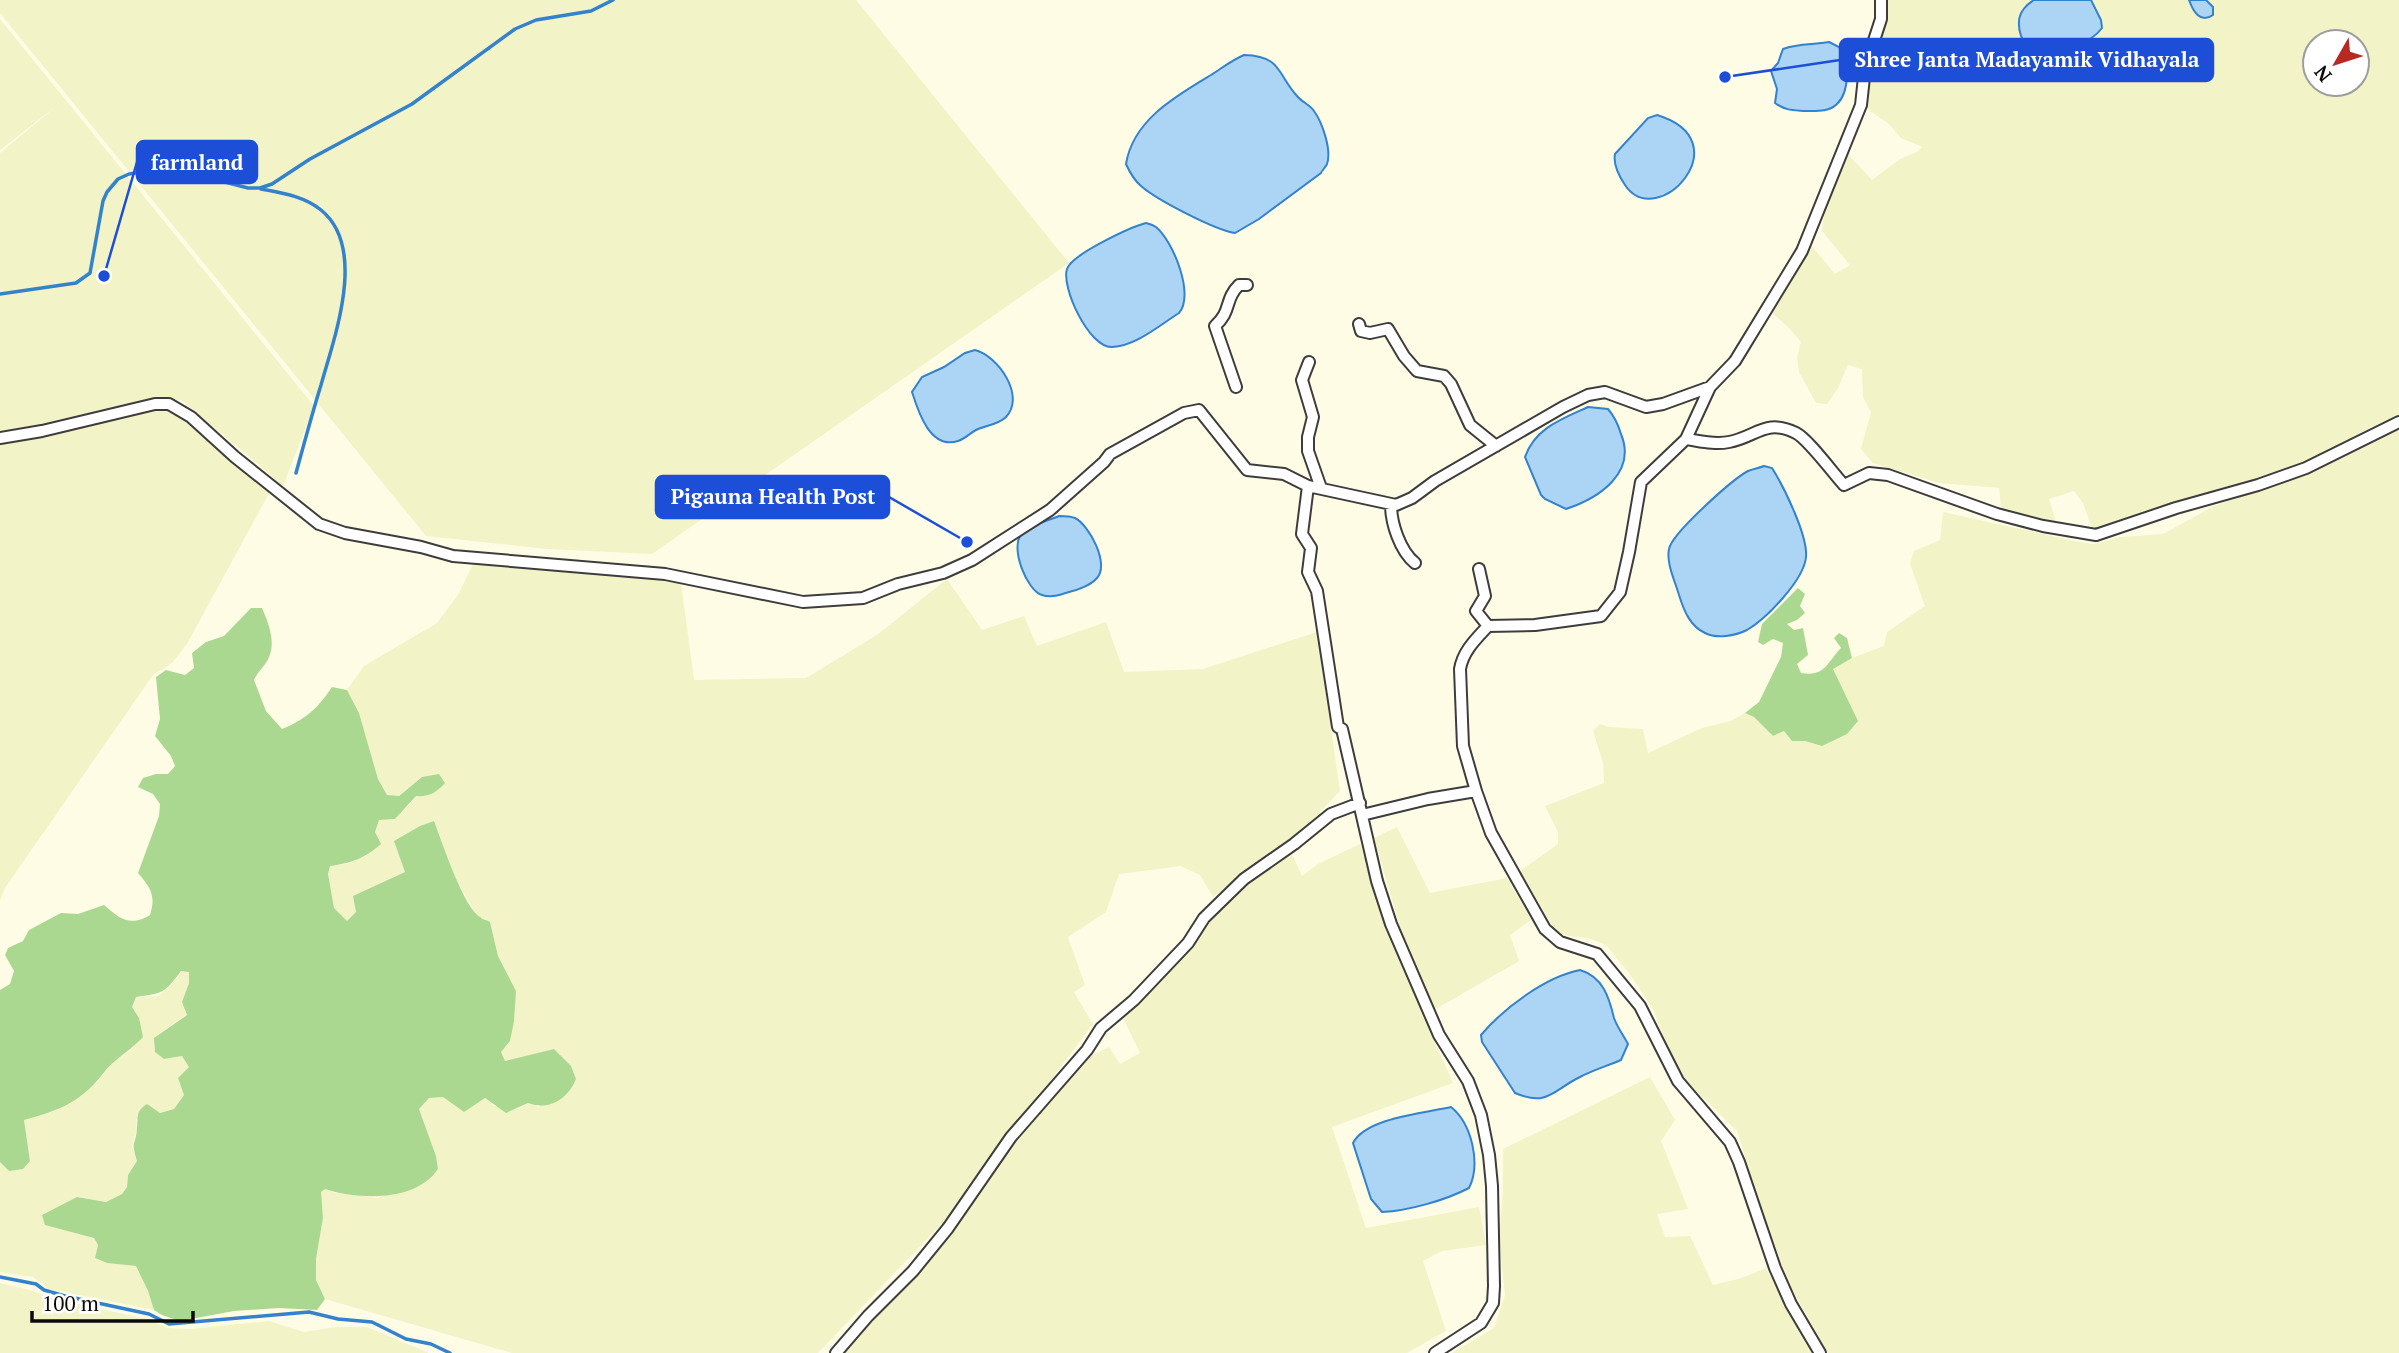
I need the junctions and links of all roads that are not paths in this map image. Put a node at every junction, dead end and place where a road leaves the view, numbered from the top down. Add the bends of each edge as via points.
1 (1881, 0) edge
2 (1247, 285) dead end
3 (1359, 324) dead end
4 (1309, 362) dead end
5 (1236, 387) dead end
6 (1710, 387) junction
7 (2399, 422) edge
8 (0, 438) edge
9 (1686, 439) junction
10 (1496, 446) junction
11 (1308, 486) junction
12 (1321, 488) junction
13 (1391, 505) junction
14 (1415, 563) dead end
15 (1479, 569) dead end
16 (1488, 626) junction
17 (1476, 791) junction
18 (1360, 803) junction
19 (1362, 815) junction
20 (836, 1353) edge
21 (1435, 1353) edge
22 (1820, 1353) edge

1 - 6 street via 1881,19 1865,68 1861,105 1802,251 1735,361
2 - 5 street via 1239,285 1231,293 1225,318 1215,326
3 - 10 street via 1361,331 1370,333 1388,329 1417,371 1444,376 1470,425
4 - 12 street via 1303,380 1313,417 1308,451
6 - 9 street
6 - 10 street via 1646,407 1605,392 1588,395
7 - 9 street via 2306,468 2096,535 1997,514 1888,475 1869,473 1844,485 1798,433 1778,427 1726,443
8 - 11 street via 169,404 191,417 311,519 331,530 453,556 665,574 803,602 863,598 972,560 1050,510 1110,454 1184,413 1199,410 1247,470 1284,474
9 - 16 street via 1641,482 1620,592 1601,616
10 - 13 street via 1412,498
11 - 12 street
11 - 18 street via 1302,534 1311,548 1308,572 1317,591 1338,727
12 - 13 street
13 - 14 street via 1391,519
15 - 16 street via 1485,596 1476,611
16 - 17 street via 1462,658 1460,669 1463,746
17 - 19 street
17 - 22 street via 1491,833 1545,929 1560,942 1597,954 1640,1006 1678,1081 1730,1142 1775,1268
18 - 19 street
18 - 20 street via 1331,814 1244,879 1204,918 1188,943 1101,1028 1087,1051 1011,1137 913,1271
19 - 21 street via 1391,924 1439,1035 1468,1081 1489,1155 1493,1303 1481,1323

